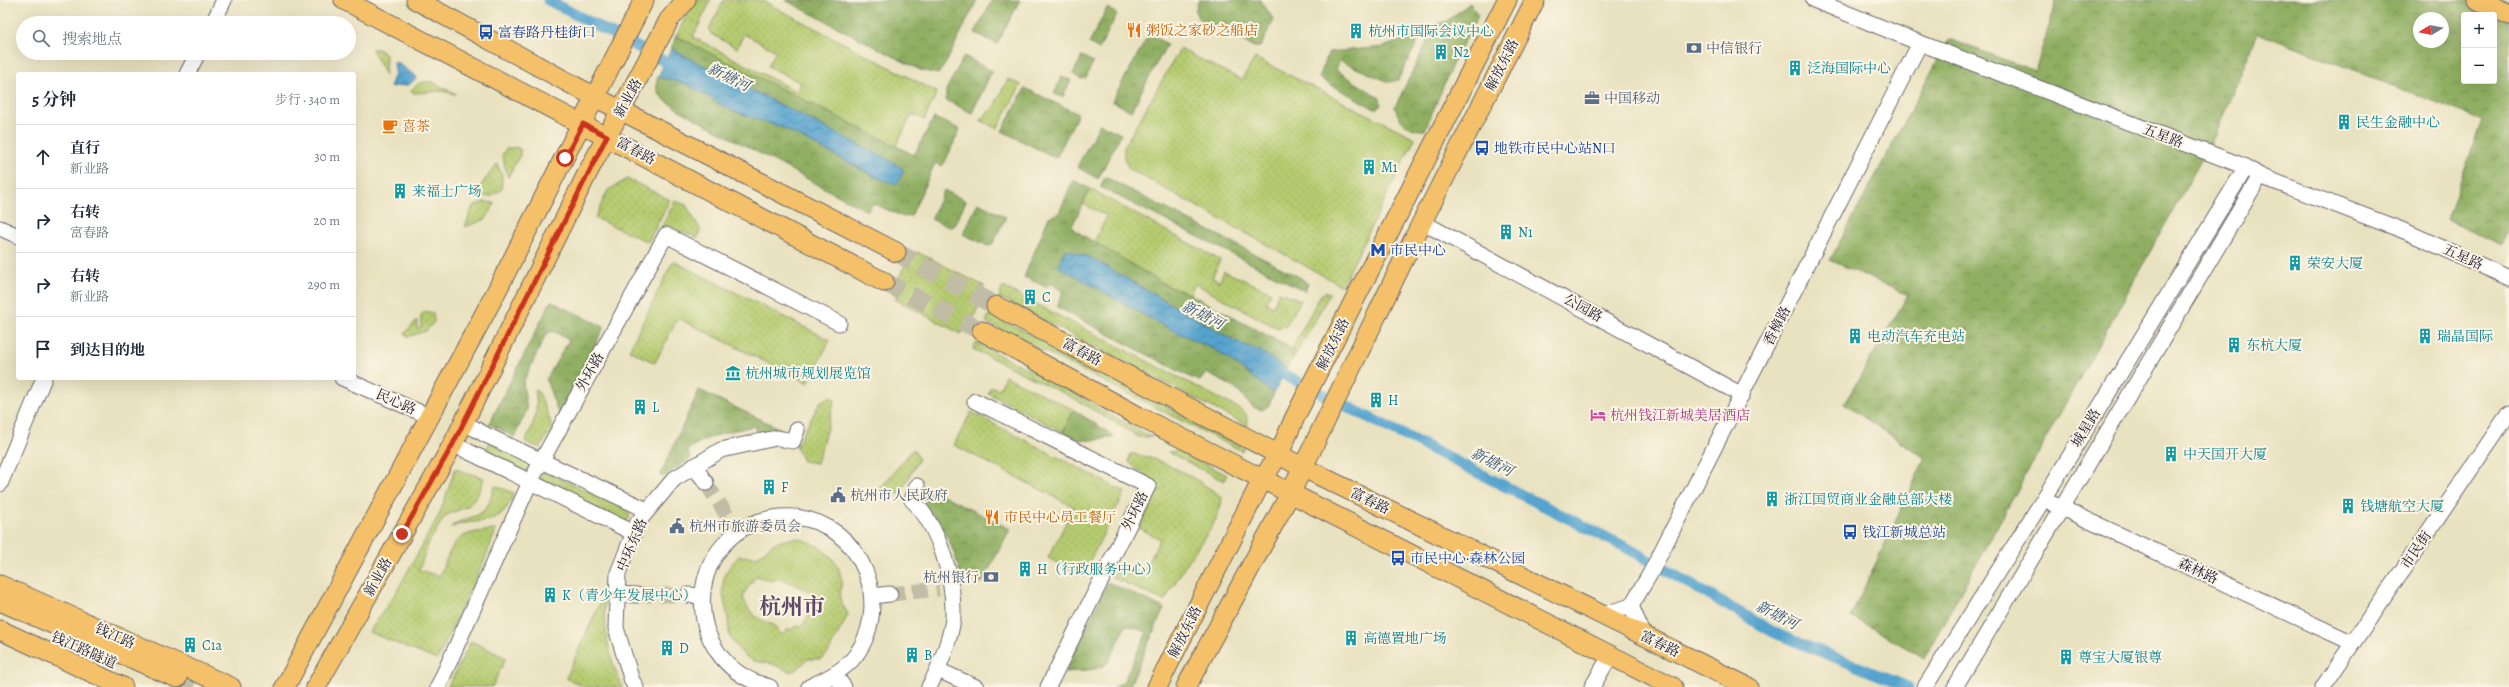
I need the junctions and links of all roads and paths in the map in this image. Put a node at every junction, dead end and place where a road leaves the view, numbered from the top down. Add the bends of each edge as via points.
1 (224, 0) edge
2 (344, 0) edge
3 (416, 0) edge
4 (644, 0) edge
5 (676, 0) edge
6 (686, 0) edge
7 (1507, 0) edge
8 (1535, 0) edge
9 (1814, 0) edge
10 (2478, 0) edge
11 (2509, 15) edge
12 (216, 16) edge
13 (669, 20) junction
14 (1920, 43) junction
15 (194, 60) edge
16 (188, 72) edge
17 (595, 97) junction
18 (621, 110) junction
19 (583, 124) junction
20 (607, 136) junction
21 (2246, 167) junction
22 (2260, 176) junction
23 (1422, 222) junction
24 (0, 228) edge
25 (16, 235) edge
26 (896, 252) tunnel mouth
27 (2509, 278) edge
28 (884, 282) tunnel mouth
29 (996, 306) tunnel mouth
30 (838, 323) dead end
31 (982, 331) tunnel mouth
32 (43, 380) edge
33 (347, 380) edge
34 (1742, 395) junction
35 (975, 401) dead end
36 (2509, 413) edge
37 (428, 416) junction
38 (463, 422) junction
39 (797, 430) dead end
40 (453, 444) junction
41 (1279, 454) junction
42 (542, 460) junction
43 (694, 466) junction
44 (1302, 468) junction
45 (1262, 480) junction
46 (530, 482) junction
47 (706, 483) tunnel mouth
48 (0, 484) edge
49 (916, 486) dead end
50 (1291, 492) junction
51 (2043, 500) junction
52 (2061, 507) junction
53 (647, 510) junction
54 (634, 533) junction
55 (0, 584) edge
56 (618, 594) junction
57 (637, 594) tunnel mouth
58 (890, 594) tunnel mouth
59 (872, 596) junction
60 (0, 601) edge
61 (1631, 606) junction
62 (0, 613) edge
63 (1602, 615) junction
64 (0, 630) edge
65 (1644, 636) junction
66 (2353, 643) junction
67 (1610, 656) junction
68 (938, 670) junction
69 (835, 676) junction
70 (1928, 681) edge
71 (172, 683) edge
72 (123, 687) edge
73 (231, 687) edge
74 (285, 687) edge
75 (316, 687) edge
76 (438, 687) edge
77 (636, 687) edge
78 (770, 687) edge
79 (809, 687) edge
80 (844, 687) edge
81 (929, 687) edge
82 (976, 687) edge
83 (1048, 687) edge
84 (1157, 687) edge
85 (1186, 687) edge
86 (1592, 687) edge
87 (1674, 687) edge
88 (1748, 687) edge
89 (1956, 687) edge
90 (2323, 687) edge

1 - 12 street
2 - 19 main road, 富春路
3 - 17 main road, 富春路
4 - 17 main road, 新业路
5 - 13 main road
6 - 13 main road, 新业路
7 - 41 main road, 解放东路 via 1295,417
8 - 23 main road, 解放东路
9 - 14 street, 五星路
10 - 11 main road
13 - 18 main road, 新业路
14 - 21 street, 五星路
14 - 34 street, 香樟路
15 - 16 street
17 - 18 main road, 富春路
17 - 19 main road, 新业路
18 - 20 main road, 新业路
18 - 26 main road, 富春路
19 - 20 main road, 富春路
19 - 37 main road
20 - 28 main road, 富春路
20 - 38 main road, 新业路
21 - 22 street, 五星路
21 - 51 street, 城星路
22 - 27 street, 五星路 via 2407,232
22 - 52 street, 城星路
23 - 34 street, 公园路
23 - 44 main road, 解放东路
24 - 25 street
29 - 41 main road, 富春路
30 - 42 street, 外环路 via 666,235
31 - 45 main road, 富春路
32 - 48 street
33 - 37 street, 民心路
34 - 61 street, 香樟路
35 - 83 street, 外环路 via 1148,486
36 - 66 street, 市民街
37 - 74 main road
38 - 40 main road, 新业路
38 - 42 street
39 - 43 street, 中环东路 via 793,441 776,438 721,450
40 - 46 street
40 - 75 main road, 新业路
41 - 44 main road, 富春路
41 - 45 main road, 解放东路
42 - 46 street, 外环路
42 - 53 street
43 - 47 street
43 - 53 street, 中环东路 via 674,479
44 - 50 main road, 解放东路
44 - 63 main road, 富春路
45 - 50 main road, 富春路
45 - 84 main road, 解放东路
46 - 54 street
46 - 76 street, 外环路
49 - 68 street via 912,500 922,509 947,560 944,588 953,616
50 - 67 main road, 富春路
50 - 85 main road, 解放东路
51 - 52 street, 森林路
51 - 70 street, 城星路
52 - 66 street, 森林路
52 - 89 street, 城星路
53 - 54 street, 中环东路
54 - 56 street, 中环东路 via 618,573
55 - 73 main road, 钱江路
56 - 57 street
56 - 77 street, 中环东路 via 616,628
58 - 59 street
59 - 69 street via 869,631 856,656
59 - 78 street via 868,575 855,551 834,531 808,520 780,517 737,529 712,561 702,588 695,595 711,644 728,667 752,683
60 - 71 main road, 钱江路隧道
61 - 63 street
61 - 65 street
62 - 71 main road, 钱江路隧道
63 - 65 main road, 富春路
64 - 72 main road
65 - 88 main road, 富春路
66 - 90 street, 市民街
67 - 86 street
67 - 87 main road, 富春路
68 - 81 street
68 - 82 street
69 - 79 street
69 - 80 street

